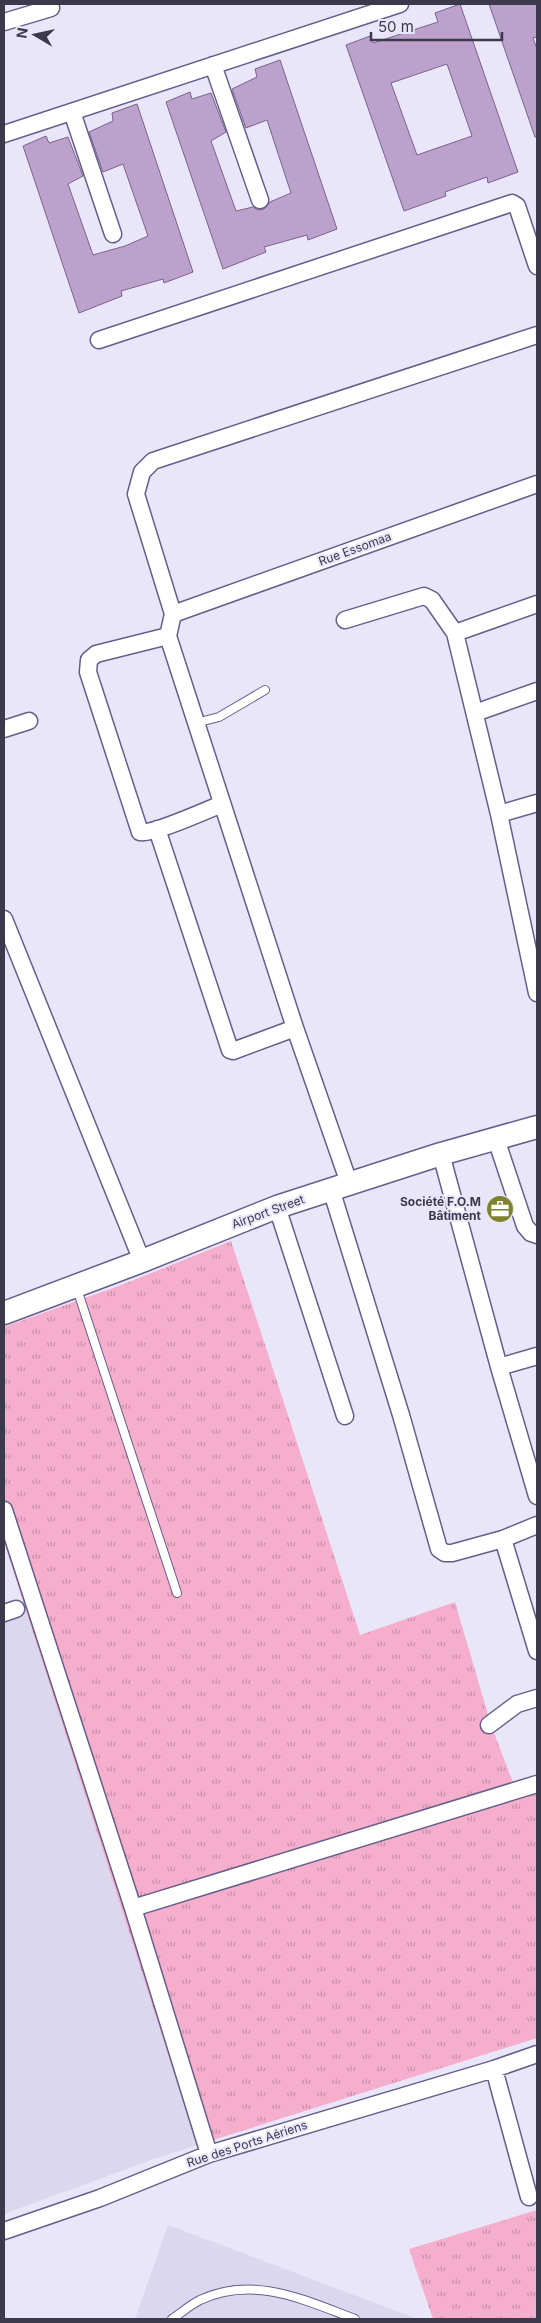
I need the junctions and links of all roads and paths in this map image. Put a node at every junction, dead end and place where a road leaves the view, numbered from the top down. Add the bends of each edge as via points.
1 (400, 4) edge
2 (51, 8) dead end
3 (4, 22) edge
4 (212, 65) junction
5 (72, 112) junction
6 (4, 134) edge
7 (260, 200) dead end
8 (112, 234) dead end
9 (537, 266) edge
10 (537, 335) edge
11 (100, 340) dead end
12 (537, 484) edge
13 (537, 604) edge
14 (173, 614) junction
15 (345, 620) dead end
16 (455, 634) junction
17 (168, 636) junction
18 (265, 690) dead end
19 (537, 691) edge
20 (474, 713) junction
21 (29, 722) dead end
22 (196, 724) junction
23 (4, 729) edge
24 (537, 803) edge
25 (222, 804) junction
26 (499, 814) junction
27 (157, 829) junction
28 (4, 919) edge
29 (532, 951) edge
30 (537, 993) edge
31 (296, 1028) junction
32 (537, 1127) edge
33 (496, 1139) junction
34 (441, 1154) junction
35 (340, 1186) junction
36 (277, 1207) junction
37 (537, 1235) edge
38 (142, 1261) junction
39 (76, 1286) junction
40 (4, 1313) edge
41 (537, 1356) edge
42 (499, 1368) junction
43 (346, 1416) dead end
44 (534, 1471) edge
45 (537, 1496) edge
46 (4, 1510) edge
47 (537, 1525) edge
48 (503, 1539) junction
49 (177, 1593) dead end
50 (537, 1651) edge
51 (537, 1698) edge
52 (490, 1725) dead end
53 (537, 1784) edge
54 (133, 1908) junction
55 (537, 2054) edge
56 (494, 2069) junction
57 (209, 2154) junction
58 (529, 2197) dead end
59 (4, 2231) edge
60 (172, 2319) edge
61 (355, 2319) edge

1 - 4 street
2 - 3 street
4 - 5 street
4 - 7 street
5 - 6 street
5 - 8 street
9 - 11 street via 517,206 512,203
10 - 14 street via 153,461 146,466 136,494
12 - 14 street, Rue Essomaa
13 - 16 street
14 - 17 street
15 - 16 street via 424,596 432,600
16 - 20 street
17 - 22 street
17 - 27 street via 96,654 89,660 88,672 140,832
18 - 22 lane via 219,717
19 - 20 street
20 - 26 street
21 - 23 street
22 - 25 street
24 - 26 street
25 - 27 street
25 - 31 street
26 - 29 street
27 - 31 street via 230,1050
28 - 38 street
29 - 30 street
31 - 35 street
32 - 33 street, Airport Street
33 - 34 street, Airport Street
33 - 37 street via 525,1226
34 - 35 street, Airport Street
34 - 42 street
35 - 36 street, Airport Street
35 - 48 street via 438,1547 444,1553 452,1553
36 - 38 street, Airport Street
36 - 43 street
38 - 39 street, Airport Street
39 - 40 street, Airport Street
39 - 49 lane
41 - 42 street
42 - 44 street
44 - 45 street
46 - 54 street
47 - 48 street
48 - 50 street
51 - 52 street via 517,1704
53 - 54 street
54 - 57 street
55 - 56 street, Rue des Ports Aériens
56 - 57 street, Rue des Ports Aériens
56 - 58 street
57 - 59 street, Rue des Ports Aériens via 100,2198
60 - 61 lane via 200,2300 234,2290 268,2289

